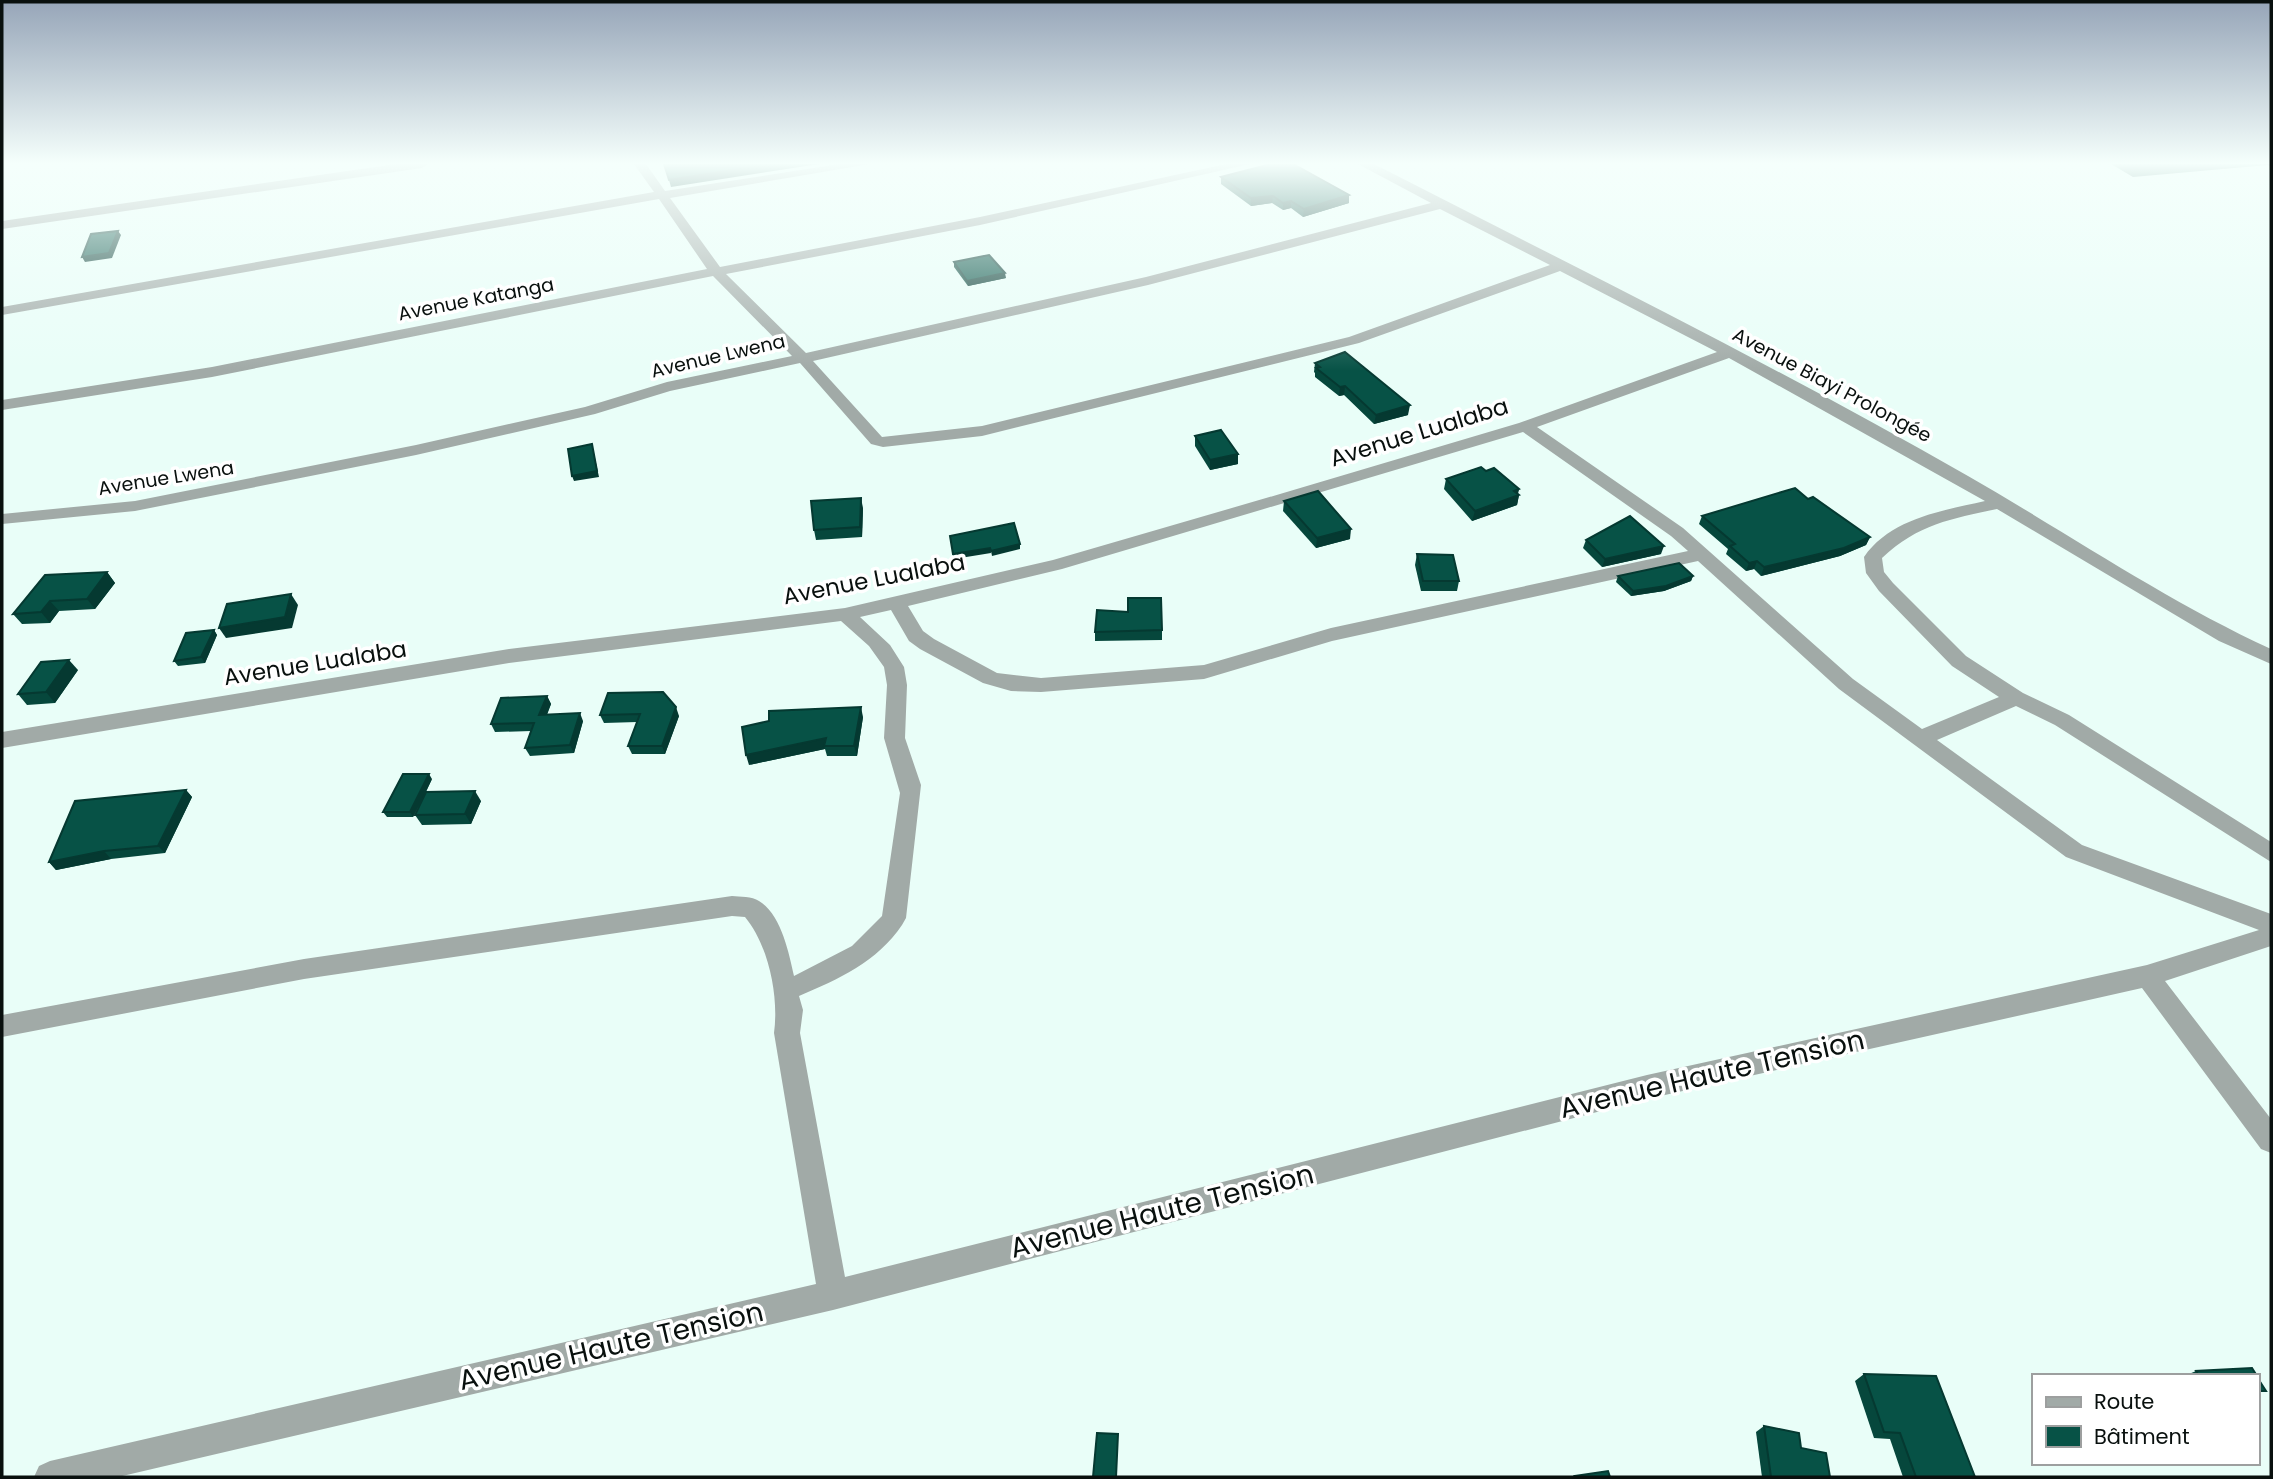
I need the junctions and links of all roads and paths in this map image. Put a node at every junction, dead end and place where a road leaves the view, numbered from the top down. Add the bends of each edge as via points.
1 (436, 233) edge
2 (688, 233) edge
3 (923, 233) edge
4 (1331, 233) edge
5 (1495, 233) edge
6 (1560, 266) junction
7 (717, 273) junction
8 (2, 311) edge
9 (1730, 353) junction
10 (802, 357) junction
11 (2, 405) edge
12 (1525, 426) junction
13 (2000, 503) junction
14 (2, 519) edge
15 (1702, 554) junction
16 (897, 602) junction
17 (845, 614) junction
18 (2271, 657) edge
19 (2016, 698) junction
20 (1918, 738) junction
21 (2, 740) edge
22 (2271, 853) edge
23 (2271, 924) edge
24 (2271, 936) edge
25 (2147, 976) junction
26 (785, 991) junction
27 (2, 1026) edge
28 (2271, 1140) edge
29 (834, 1295) junction
30 (50, 1477) edge

1 - 8 street
2 - 7 street
3 - 7 street, Avenue Katanga
4 - 10 street, Avenue Lwena via 988,319
5 - 6 street, Avenue Biayi Prolongée
6 - 9 street, Avenue Biayi Prolongée
6 - 10 street via 1354,340 982,431 916,440 877,441
7 - 10 street
7 - 11 street, Avenue Katanga via 212,372
9 - 12 street, Avenue Lualaba
9 - 13 street, Avenue Biayi Prolongée
10 - 14 street, Avenue Lwena via 667,387 590,411 289,477 135,506
12 - 15 street
12 - 16 street, Avenue Lualaba via 1056,565
13 - 18 street, Avenue Biayi Prolongée
13 - 19 street via 1938,517 1898,534 1873,557 1875,573 1886,587 1959,661
15 - 16 street via 1331,635 1204,672 1041,685 990,678 927,644 916,636
15 - 20 street via 1846,684
16 - 17 street, Avenue Lualaba
17 - 21 street, Avenue Lualaba via 509,656
17 - 26 street via 889,656 896,675 896,749 910,778 911,793 894,918 884,936 861,954
19 - 20 street
19 - 22 street via 2062,720
20 - 23 street via 2074,851
24 - 25 street, Avenue Haute Tension
25 - 28 street
25 - 29 street, Avenue Haute Tension via 1647,1087
26 - 27 street via 773,935 765,921 752,908 732,906 304,969
26 - 29 street via 790,1010 787,1033
29 - 30 street, Avenue Haute Tension

